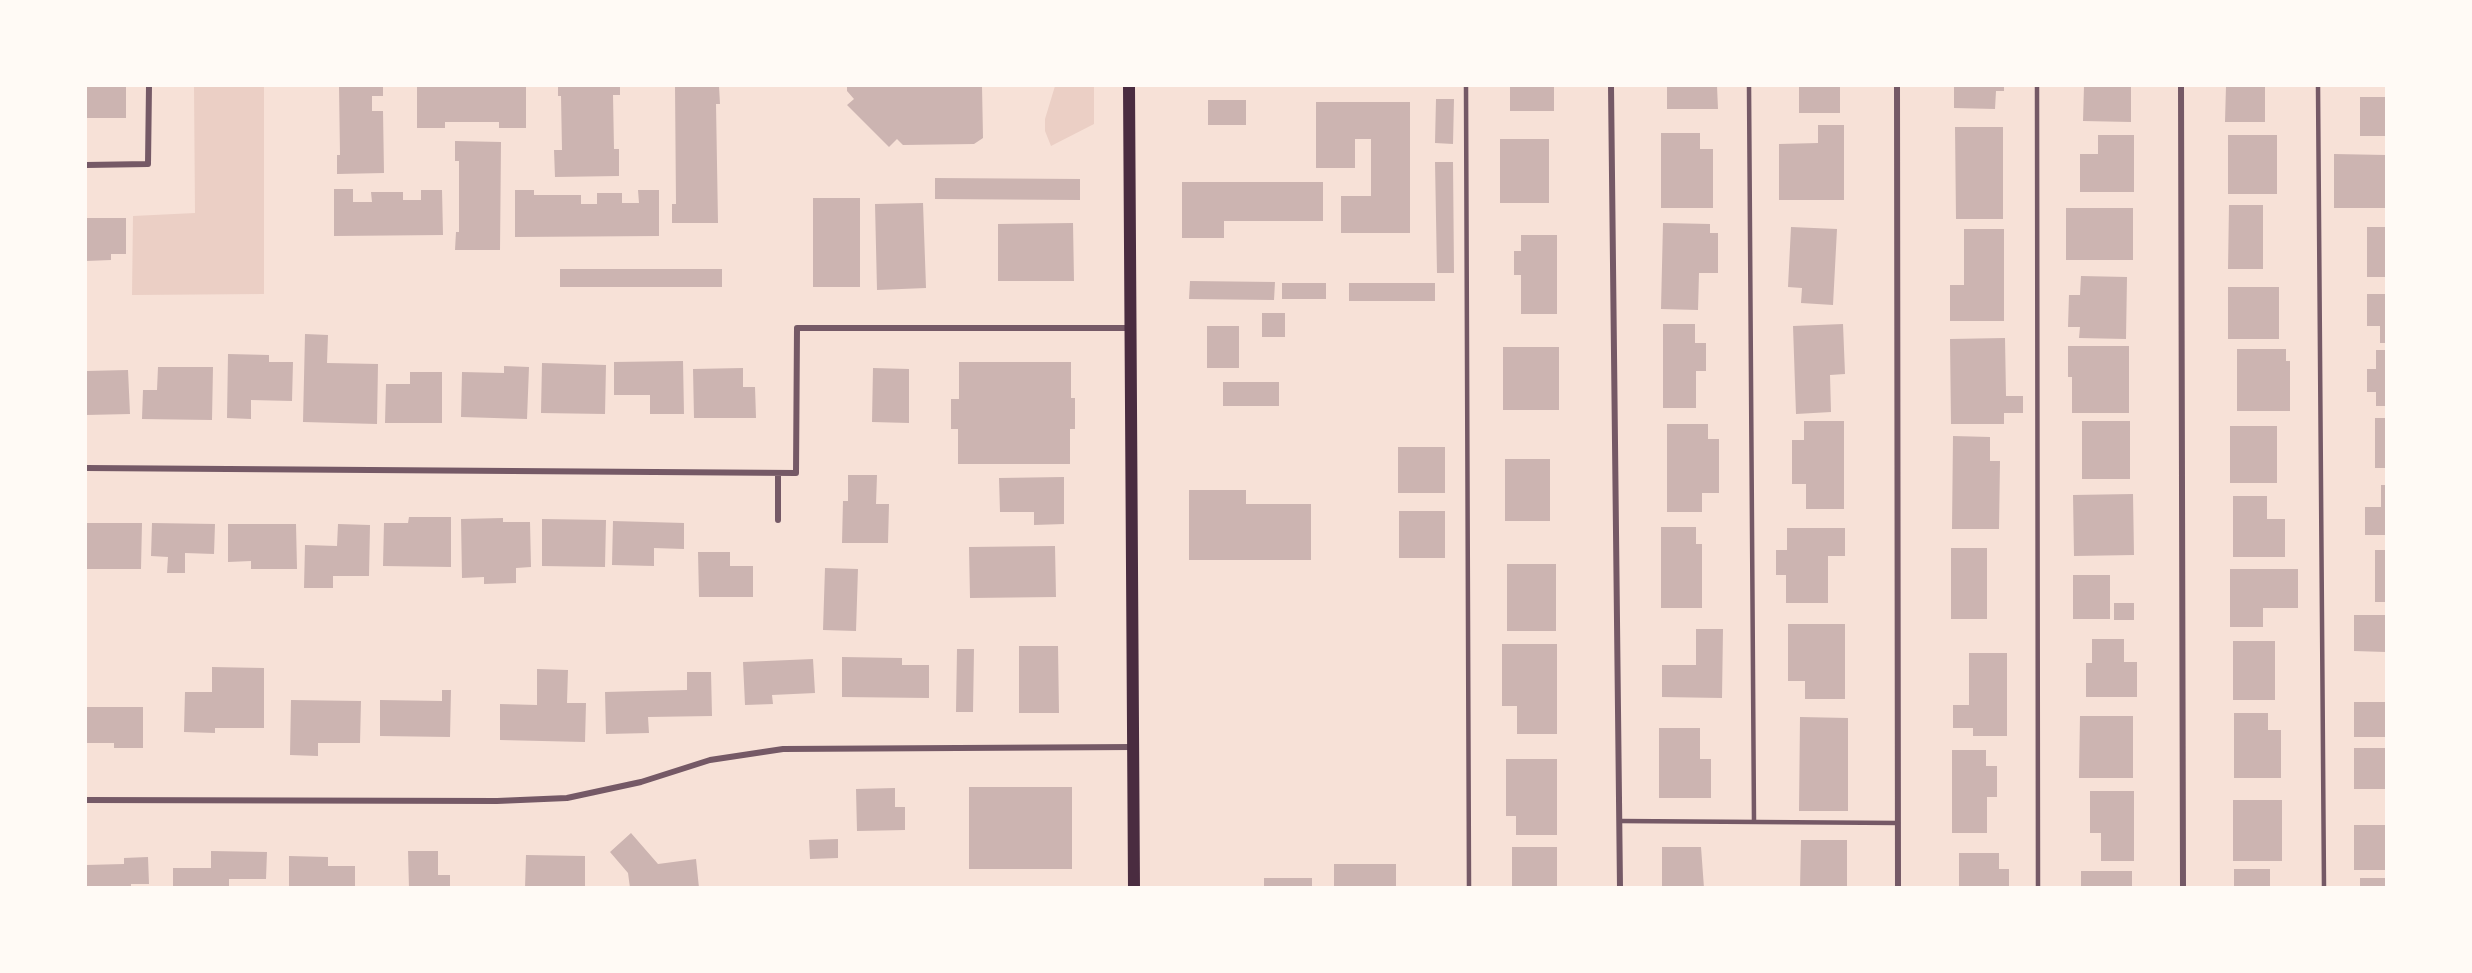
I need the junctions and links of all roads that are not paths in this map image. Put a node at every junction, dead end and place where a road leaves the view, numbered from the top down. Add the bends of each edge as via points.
1 (149, 86) edge
2 (1129, 86) edge
3 (1466, 86) edge
4 (1611, 86) edge
5 (1749, 86) edge
6 (1897, 86) edge
7 (2037, 86) edge
8 (2181, 86) edge
9 (2318, 86) edge
10 (86, 165) edge
11 (1130, 328) junction
12 (86, 468) edge
13 (778, 473) junction
14 (778, 520) dead end
15 (1133, 747) junction
16 (86, 800) edge
17 (1620, 821) junction
18 (1754, 821) junction
19 (1898, 823) junction
20 (1134, 888) edge
21 (1469, 888) edge
22 (1620, 888) edge
23 (1898, 888) edge
24 (2038, 888) edge
25 (2183, 888) edge
26 (2324, 888) edge

1 - 10 street via 148,164
2 - 11 main road
3 - 21 lane
4 - 17 street
5 - 18 lane
6 - 19 street
7 - 24 lane
8 - 25 street
9 - 26 lane
11 - 13 street via 797,328 796,473
11 - 15 main road
12 - 13 street
13 - 14 street
15 - 16 street via 783,749 710,760 641,782 567,798
15 - 20 main road
17 - 18 lane
17 - 22 street
18 - 19 lane
19 - 23 street

